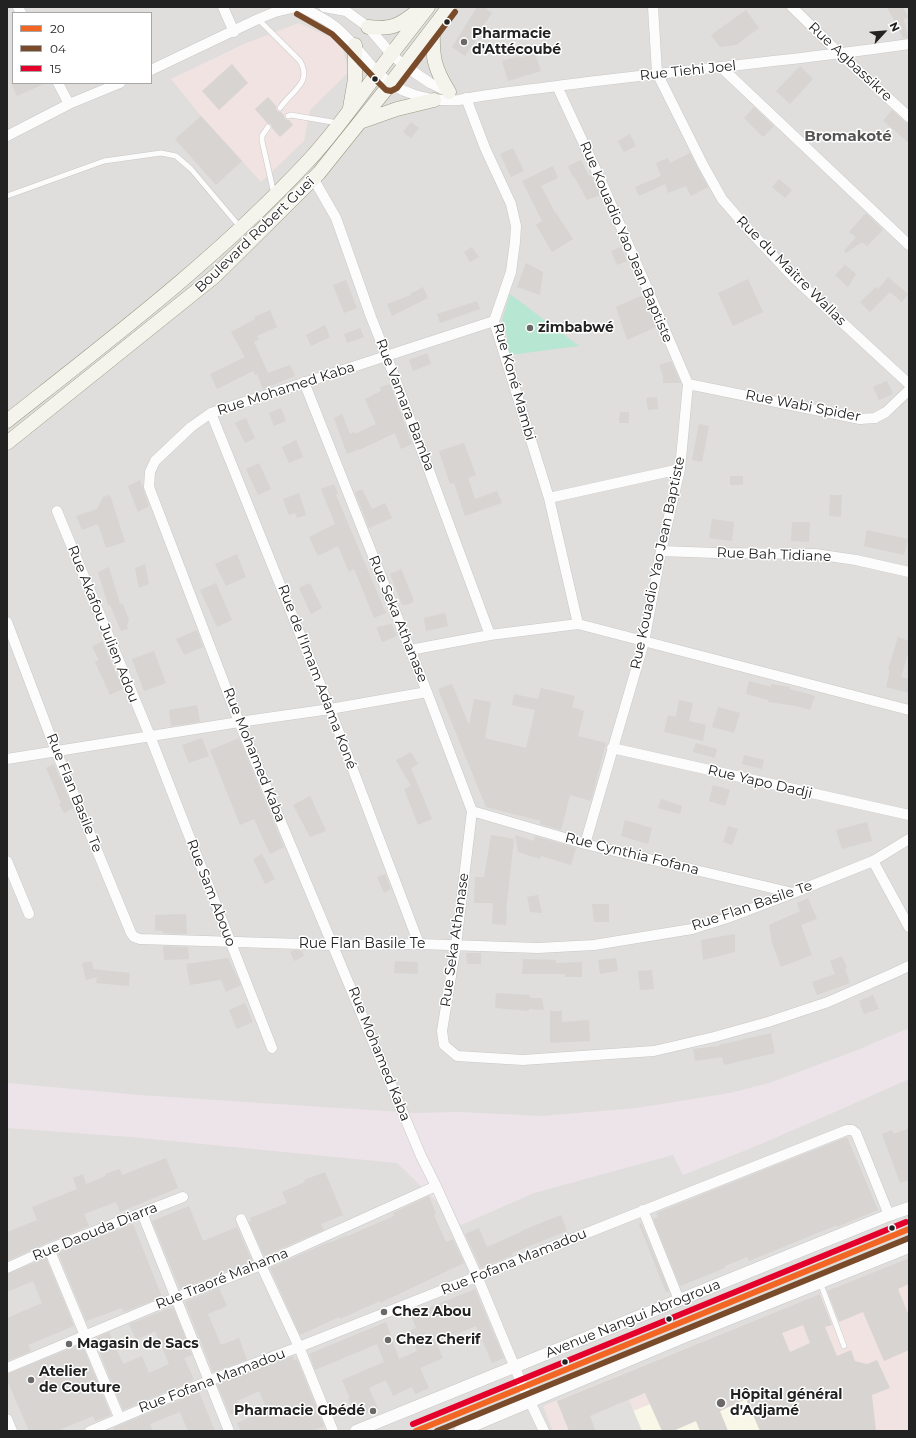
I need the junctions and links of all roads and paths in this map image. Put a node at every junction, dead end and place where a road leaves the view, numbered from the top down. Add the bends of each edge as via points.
1 (223, 7) edge
2 (296, 7) edge
3 (301, 7) edge
4 (324, 7) edge
5 (422, 7) edge
6 (428, 7) edge
7 (449, 7) edge
8 (653, 7) edge
9 (792, 7) edge
10 (345, 9) edge
11 (258, 19) junction
12 (368, 27) junction
13 (433, 28) junction
14 (234, 32) junction
15 (909, 44) edge
16 (355, 45) junction
17 (840, 54) junction
18 (392, 55) junction
19 (405, 66) junction
20 (722, 68) junction
21 (152, 70) edge
22 (378, 73) junction
23 (656, 73) junction
24 (59, 84) edge
25 (118, 84) edge
26 (391, 84) junction
27 (557, 86) junction
28 (449, 92) junction
29 (466, 98) junction
30 (434, 100) junction
31 (69, 104) junction
32 (280, 108) dead end
33 (288, 116) dead end
34 (909, 117) edge
35 (350, 120) junction
36 (268, 127) dead end
37 (7, 136) edge
38 (313, 178) junction
39 (275, 195) junction
40 (7, 196) edge
41 (240, 227) junction
42 (909, 245) edge
43 (494, 321) junction
44 (387, 356) junction
45 (304, 382) junction
46 (688, 384) junction
47 (909, 384) edge
48 (909, 390) edge
49 (211, 413) junction
50 (7, 421) edge
51 (7, 443) edge
52 (680, 469) junction
53 (550, 498) junction
54 (57, 511) dead end
55 (661, 551) junction
56 (909, 572) edge
57 (7, 622) edge
58 (578, 624) junction
59 (490, 635) junction
60 (644, 642) junction
61 (410, 650) junction
62 (427, 692) junction
63 (330, 709) junction
64 (909, 710) edge
65 (239, 722) junction
66 (150, 736) junction
67 (612, 748) junction
68 (56, 751) junction
69 (7, 759) edge
70 (472, 811) junction
71 (909, 815) edge
72 (909, 839) edge
73 (585, 844) junction
74 (7, 861) edge
75 (873, 861) junction
76 (793, 893) junction
77 (29, 914) dead end
78 (909, 927) edge
79 (230, 942) junction
80 (333, 944) junction
81 (419, 944) junction
82 (456, 945) junction
83 (909, 966) edge
84 (272, 1048) dead end
85 (436, 1186) junction
86 (183, 1197) dead end
87 (909, 1208) edge
88 (643, 1210) junction
89 (142, 1213) junction
90 (889, 1215) junction
91 (241, 1219) dead end
92 (909, 1229) edge
93 (909, 1247) edge
94 (49, 1250) junction
95 (261, 1266) junction
96 (7, 1268) edge
97 (477, 1276) junction
98 (820, 1282) junction
99 (175, 1298) junction
100 (679, 1300) junction
101 (84, 1336) junction
102 (844, 1346) dead end
103 (300, 1347) junction
104 (516, 1366) junction
105 (7, 1368) edge
106 (208, 1380) junction
107 (523, 1387) junction
108 (531, 1402) junction
109 (119, 1418) junction
110 (7, 1419) edge
111 (12, 1431) edge
112 (90, 1431) edge
113 (229, 1431) edge
114 (333, 1431) edge
115 (356, 1431) edge
116 (416, 1431) edge
117 (460, 1431) edge
118 (544, 1431) edge

1 - 14 street
2 - 11 street
3 - 16 street, Rue Tiehi Joel via 332,24
4 - 10 street
5 - 12 main road via 403,22 386,29
6 - 18 main road, Boulevard Robert Gueï
7 - 13 main road, Boulevard Robert Gueï
8 - 23 street, Rue du Maitre Wallas
9 - 17 street, Rue Agbassikre
10 - 12 street
11 - 14 street
11 - 32 lane via 304,67 302,84
12 - 18 street
13 - 19 main road, Boulevard Robert Gueï
13 - 28 main road via 433,57 440,78
14 - 21 street
15 - 17 street, Rue Tiehi Joel
16 - 22 street, Rue Tiehi Joel
16 - 35 main road via 355,78
17 - 20 street, Rue Tiehi Joel
17 - 34 street, Rue Agbassikre
18 - 19 street
18 - 22 main road, Boulevard Robert Gueï
19 - 26 main road, Boulevard Robert Gueï
19 - 28 street
20 - 23 street, Rue Tiehi Joel
20 - 42 street
22 - 26 street, Rue Tiehi Joel
22 - 35 main road, Boulevard Robert Gueï
23 - 27 street, Rue Tiehi Joel
23 - 47 street, Rue du Maitre Wallas via 722,198 794,278
24 - 31 street
25 - 31 street
26 - 30 street, Rue Tiehi Joel
26 - 35 main road, Boulevard Robert Gueï
27 - 29 street, Rue Tiehi Joel
27 - 46 street, Rue Kouadio Yao Jean Baptiste via 602,183
28 - 29 street
29 - 30 street, Rue Tiehi Joel
29 - 43 street, Rue Koné Mambi via 511,204 516,226 511,272
30 - 35 main road
31 - 37 street
33 - 35 lane
35 - 38 main road, Boulevard Robert Gueï
35 - 39 main road, Boulevard Robert Gueï
36 - 39 lane via 262,141
38 - 44 street, Rue Vamara Bamba via 336,218
38 - 51 main road, Boulevard Robert Gueï via 215,276
39 - 41 main road, Boulevard Robert Gueï
40 - 41 lane via 104,161 161,153 176,156 191,169
41 - 50 main road, Boulevard Robert Gueï via 134,321
43 - 44 street, Rue Mohamed Kaba
43 - 53 street, Rue Koné Mambi
44 - 45 street, Rue Mohamed Kaba
44 - 59 street, Rue Vamara Bamba
45 - 49 street, Rue Mohamed Kaba
45 - 61 street, Rue Seka Athanase
46 - 48 street, Rue Wabi Spider via 860,419 875,418 886,412
46 - 52 street, Rue Kouadio Yao Jean Baptiste
49 - 63 street, Rue de l'Imam Adama Koné
49 - 65 street, Rue Mohamed Kaba via 191,427 155,461 150,472 149,488
52 - 53 street
52 - 55 street, Rue Kouadio Yao Jean Baptiste
53 - 58 street, Rue Koné Mambi
54 - 66 street, Rue Akafou Julien Adou
55 - 56 street, Rue Bah Tidiane via 815,554
55 - 60 street, Rue Kouadio Yao Jean Baptiste
57 - 68 street, Rue Flan Basile Te
58 - 59 street
58 - 60 street
59 - 61 street
60 - 64 street
60 - 67 street, Rue Kouadio Yao Jean Baptiste
61 - 62 street, Rue Seka Athanase
62 - 63 street
62 - 70 street, Rue Seka Athanase
63 - 65 street
63 - 81 street, Rue de l'Imam Adama Koné
65 - 66 street
65 - 80 street, Rue Mohamed Kaba
66 - 68 street
66 - 79 street, Rue Sam Abouo
67 - 71 street, Rue Yapo Dadji
67 - 73 street, Rue Kouadio Yao Jean Baptiste
68 - 69 street
68 - 79 street, Rue Flan Basile Te via 134,937
70 - 73 street, Rue Cynthia Fofana
70 - 82 street, Rue Seka Athanase
72 - 75 street, Rue Flan Basile Te
73 - 76 street, Rue Cynthia Fofana
74 - 77 street
75 - 76 street, Rue Flan Basile Te
75 - 78 street
76 - 82 street, Rue Flan Basile Te via 727,918 692,928 620,941 538,948
79 - 80 street, Rue Flan Basile Te
79 - 84 street, Rue Sam Abouo
80 - 81 street, Rue Flan Basile Te
80 - 85 street, Rue Mohamed Kaba via 421,1156
81 - 82 street, Rue Flan Basile Te
82 - 83 street, Rue Seka Athanase via 442,1031 444,1045 457,1056 522,1060 654,1051 714,1037 828,1002
85 - 95 street, Rue Traoré Mahama
85 - 97 street, Rue Mohamed Kaba
86 - 89 street, Rue Daouda Diarra
87 - 90 street, Avenue Nangui Abrogroua
88 - 90 street, Rue Fofana Mamadou via 852,1130 856,1133
88 - 97 street, Rue Fofana Mamadou
88 - 100 street
89 - 94 street, Rue Daouda Diarra
89 - 99 street
90 - 100 street, Avenue Nangui Abrogroua
91 - 95 street
92 - 107 lane, Avenue Nangui Abrogroua
93 - 98 street
94 - 96 street, Rue Daouda Diarra
94 - 101 street
95 - 99 street, Rue Traoré Mahama
95 - 103 street
97 - 103 street, Rue Fofana Mamadou
97 - 104 street, Rue Mohamed Kaba
98 - 102 lane
98 - 108 street
99 - 101 street, Rue Traoré Mahama
99 - 106 street
100 - 104 street, Avenue Nangui Abrogroua
101 - 105 street, Rue Traoré Mahama
101 - 109 street
103 - 106 street, Rue Fofana Mamadou
103 - 114 street
104 - 107 street, Rue Mohamed Kaba
104 - 115 street, Avenue Nangui Abrogroua
106 - 109 street, Rue Fofana Mamadou
106 - 113 street
107 - 108 street, Rue Mohamed Kaba
107 - 116 lane, Avenue Nangui Abrogroua
108 - 117 street
108 - 118 street, Rue Mohamed Kaba
109 - 112 street, Rue Fofana Mamadou
110 - 111 street

